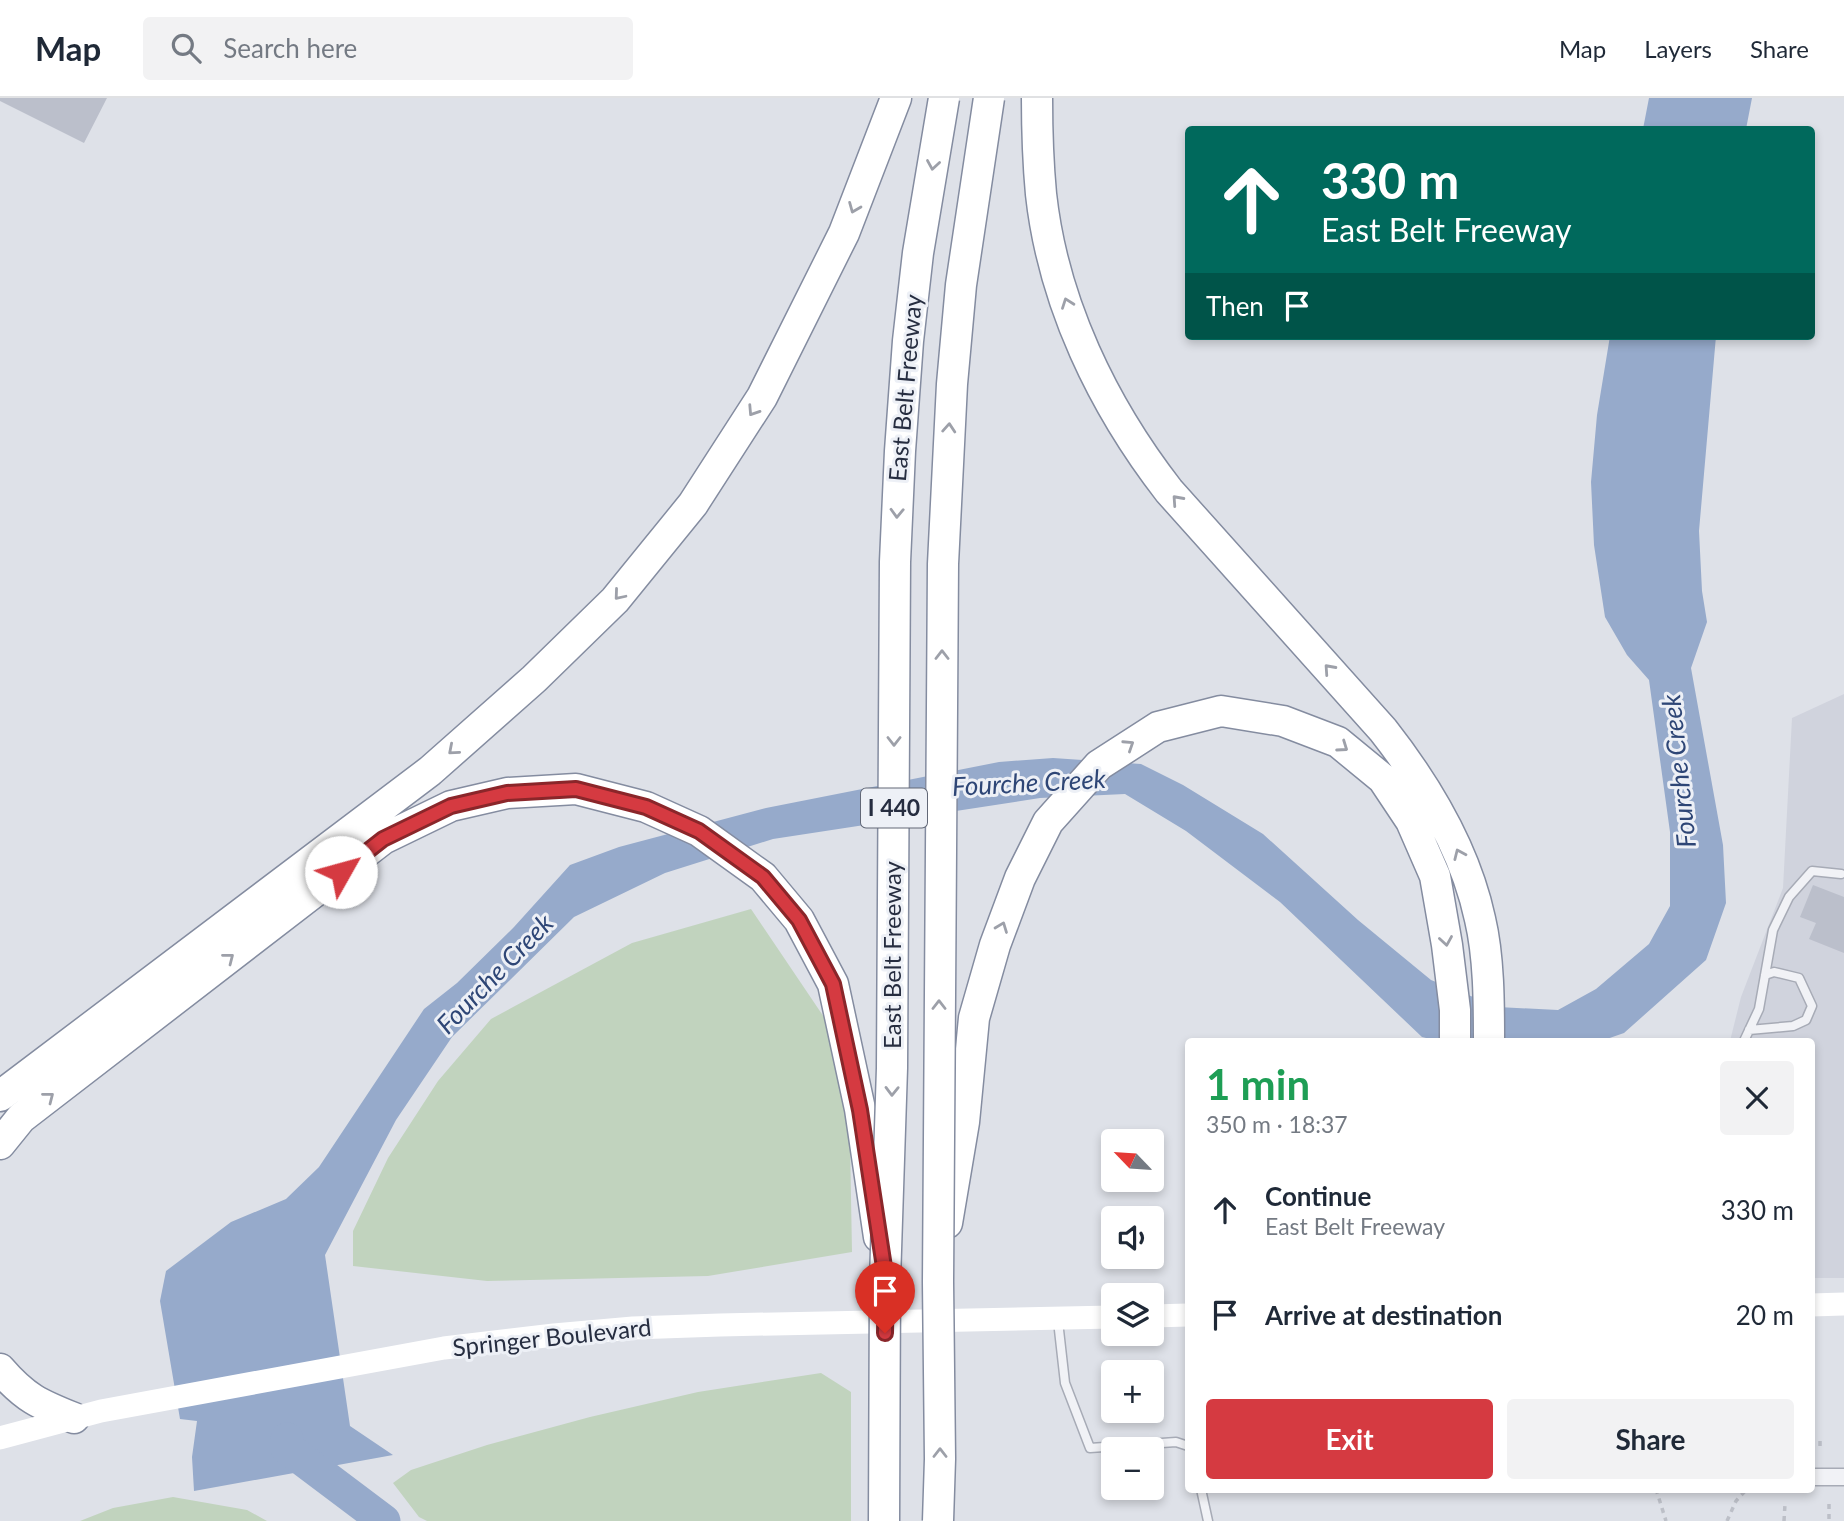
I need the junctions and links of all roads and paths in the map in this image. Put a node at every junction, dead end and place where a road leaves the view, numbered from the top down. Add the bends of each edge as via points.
1 (895, 98) edge
2 (944, 98) edge
3 (989, 98) edge
4 (1037, 98) edge
5 (1841, 874) dead end
6 (1765, 975) junction
7 (1749, 1030) junction
8 (1455, 1038) edge
9 (1489, 1038) edge
10 (1745, 1038) edge
11 (0, 1096) edge
12 (0, 1144) edge
13 (886, 1280) junction
14 (938, 1282) junction
15 (1815, 1304) edge
16 (1844, 1304) edge
17 (1185, 1315) edge
18 (1164, 1316) edge
19 (1101, 1317) edge
20 (1058, 1318) junction
21 (0, 1369) edge
22 (88, 1414) junction
23 (0, 1438) edge
24 (1820, 1441) dead end
25 (1185, 1445) edge
26 (1820, 1448) dead end
27 (1844, 1477) edge
28 (1815, 1478) edge
29 (1202, 1493) edge
30 (1657, 1493) edge
31 (1743, 1493) edge
32 (1785, 1504) dead end
33 (1829, 1504) dead end
34 (884, 1521) edge
35 (938, 1521) edge
36 (1208, 1521) edge
37 (1666, 1521) edge
38 (1727, 1521) edge
39 (1784, 1521) edge
40 (1829, 1521) edge

1 -> 11 highway via 844,233 762,397 693,504 615,600 430,771
2 -> 13 highway, East Belt Freeway / I 440, bridge via 915,278 900,451
14 -> 3 highway, East Belt Freeway / I 440, bridge via 946,484 961,285
9 -> 4 highway via 1481,920 1459,852 1430,797 1383,730 1169,491 1139,453 1094,374 1049,237 1041,197
5 - 6 lane via 1812,871 1789,897 1773,930
6 - 7 lane via 1759,1009
6 - 7 lane via 1774,972 1799,978 1812,1006 1806,1020 1793,1026
7 - 10 lane
14 -> 8 highway, bridge via 964,1122 974,1018 1020,878 1048,822 1099,765 1158,727 1221,711 1283,721 1338,742 1382,779 1411,821 1435,876
12 -> 13 highway, bridge via 21,1118 383,839 451,806 507,793 576,789 646,807 699,831 763,877 799,920 833,984 860,1110
13 - 34 highway, East Belt Freeway / I 440, bridge
35 -> 14 highway, East Belt Freeway / I 440, bridge
15 - 16 main road
17 - 18 main road
19 - 20 main road, Springer Boulevard
20 - 22 main road, Springer Boulevard via 633,1328 444,1348
20 - 25 lane via 1065,1382 1090,1448
21 - 22 highway via 35,1402
22 - 23 main road, Springer Boulevard
24 - 26 path
27 - 28 street
29 - 36 lane
30 - 37 path
31 - 38 path
32 - 39 path
33 - 40 path

